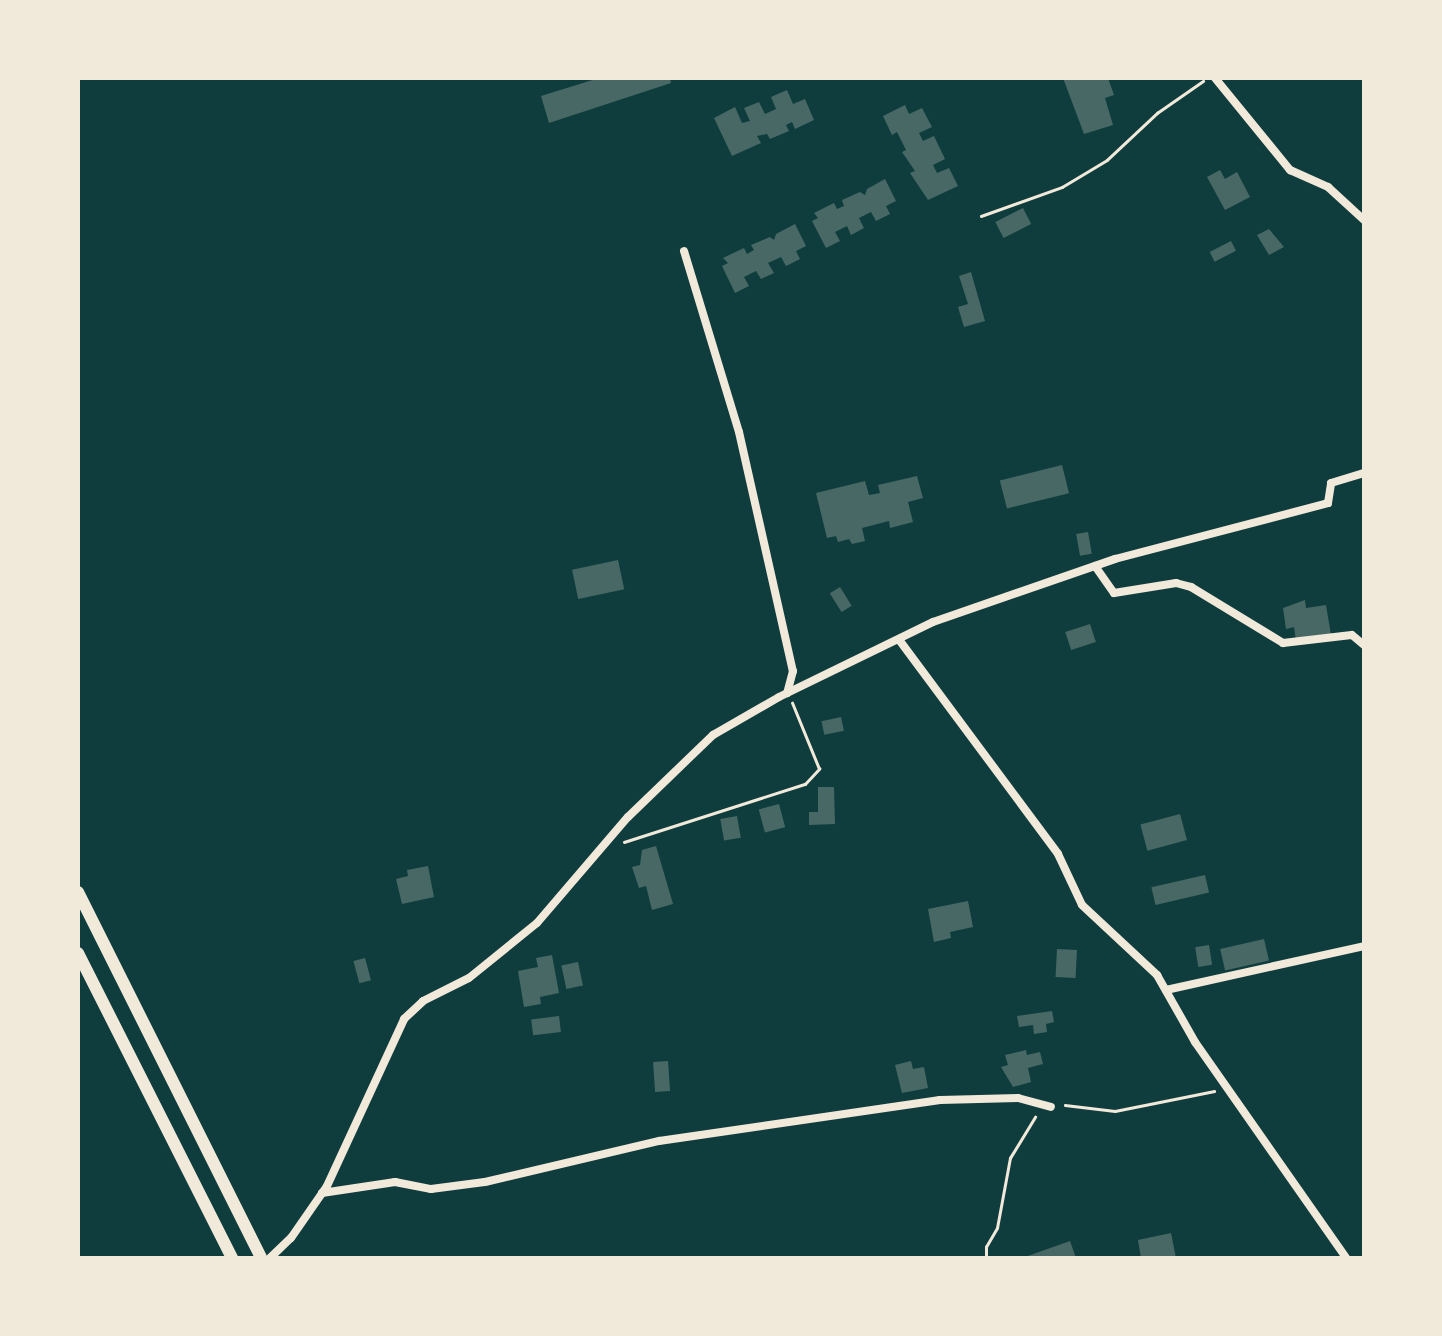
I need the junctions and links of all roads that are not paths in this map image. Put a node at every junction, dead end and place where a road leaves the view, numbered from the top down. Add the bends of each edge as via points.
1 (1212, 78) edge
2 (1364, 220) edge
3 (684, 251) dead end
4 (1364, 474) edge
5 (1095, 566) junction
6 (900, 641) junction
7 (1364, 645) edge
8 (788, 693) junction
9 (78, 892) edge
10 (1364, 946) edge
11 (78, 952) edge
12 (1166, 990) junction
13 (1051, 1107) road end
14 (322, 1193) junction
15 (232, 1258) edge
16 (260, 1258) edge
17 (270, 1258) edge
18 (1346, 1258) edge

1 - 2 street via 1290,170 1328,187
3 - 8 street via 743,451 793,672
4 - 5 street via 1332,483 1328,503
5 - 6 street via 933,622
5 - 7 street via 1114,593 1191,587 1283,642 1352,635
6 - 8 street
6 - 12 street via 1058,854 1082,904
8 - 14 street via 698,746 537,923 404,1020
9 - 16 highway
10 - 12 street
11 - 15 highway
12 - 18 street
13 - 14 street via 1018,1098 940,1100 659,1141 486,1182 432,1189 395,1182
14 - 17 street

